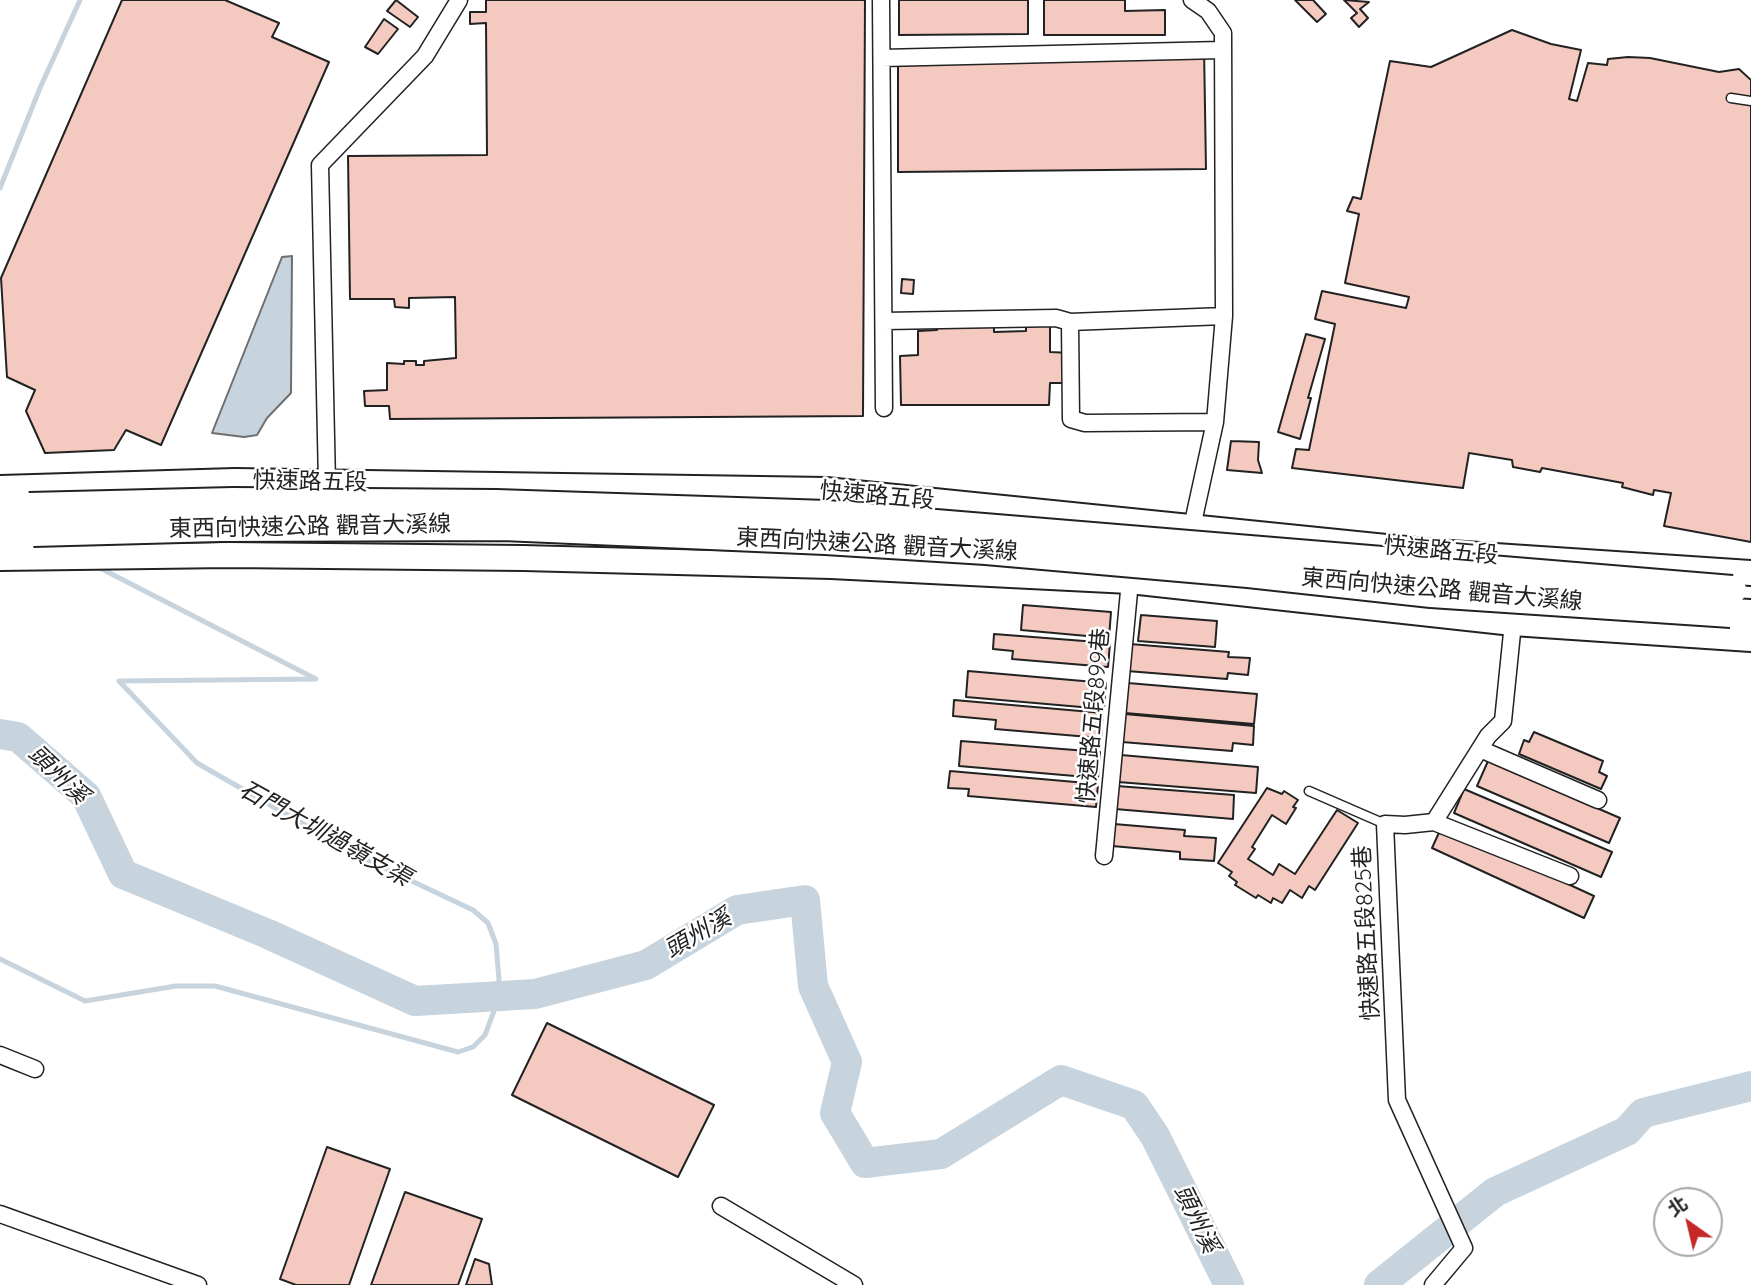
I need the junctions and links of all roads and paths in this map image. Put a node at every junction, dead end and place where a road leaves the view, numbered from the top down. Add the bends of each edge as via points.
1 (459, 0) edge
2 (881, 0) edge
3 (1192, 0) edge
4 (1221, 50) junction
5 (882, 58) junction
6 (1731, 98) dead end
7 (1751, 102) edge
8 (1224, 316) junction
9 (884, 321) junction
10 (1070, 322) junction
11 (884, 408) dead end
12 (1215, 422) junction
13 (327, 483) junction
14 (0, 488) edge
15 (0, 510) edge
16 (1192, 527) junction
17 (0, 534) edge
18 (20, 558) edge
19 (1751, 573) edge
20 (1130, 581) junction
21 (1751, 591) edge
22 (1751, 614) edge
23 (1513, 623) junction
24 (1751, 639) edge
25 (1480, 749) junction
26 (1309, 792) dead end
27 (1598, 800) dead end
28 (1434, 822) junction
29 (1385, 824) junction
30 (1104, 856) dead end
31 (1570, 876) dead end
32 (0, 1055) edge
33 (35, 1069) dead end
34 (721, 1206) dead end
35 (0, 1214) edge
36 (198, 1285) edge
37 (854, 1285) edge
38 (1433, 1285) edge

1 - 13 street via 425,56 320,165
2 - 5 street
3 - 4 street via 1208,10 1223,33
4 - 5 street
4 - 8 street
5 - 9 street
6 - 7 lane
8 - 10 street
8 - 12 street
9 - 10 street via 1056,318
9 - 11 street
10 - 12 street via 1071,419 1085,423
12 - 16 street
13 - 14 main road, 快速路五段
13 - 16 main road, 快速路五段 via 826,490
15 - 21 highway, 東西向快速公路 觀音大溪線, bridge via 233,502 496,504 827,515
16 - 19 main road, 快速路五段 via 1435,552
17 - 22 highway, 東西向快速公路 觀音大溪線, bridge via 503,526 825,540 1207,569 1431,593
18 - 20 main road via 550,559 831,566
20 - 23 main road
20 - 30 street, 快速路五段899巷
23 - 24 main road
23 - 25 street via 1503,721
25 - 27 street
25 - 28 street
26 - 29 lane
28 - 29 street, 快速路五段825巷
28 - 31 street
29 - 38 street, 快速路五段825巷 via 1397,1100 1464,1248
32 - 33 street
34 - 37 street
35 - 36 street

